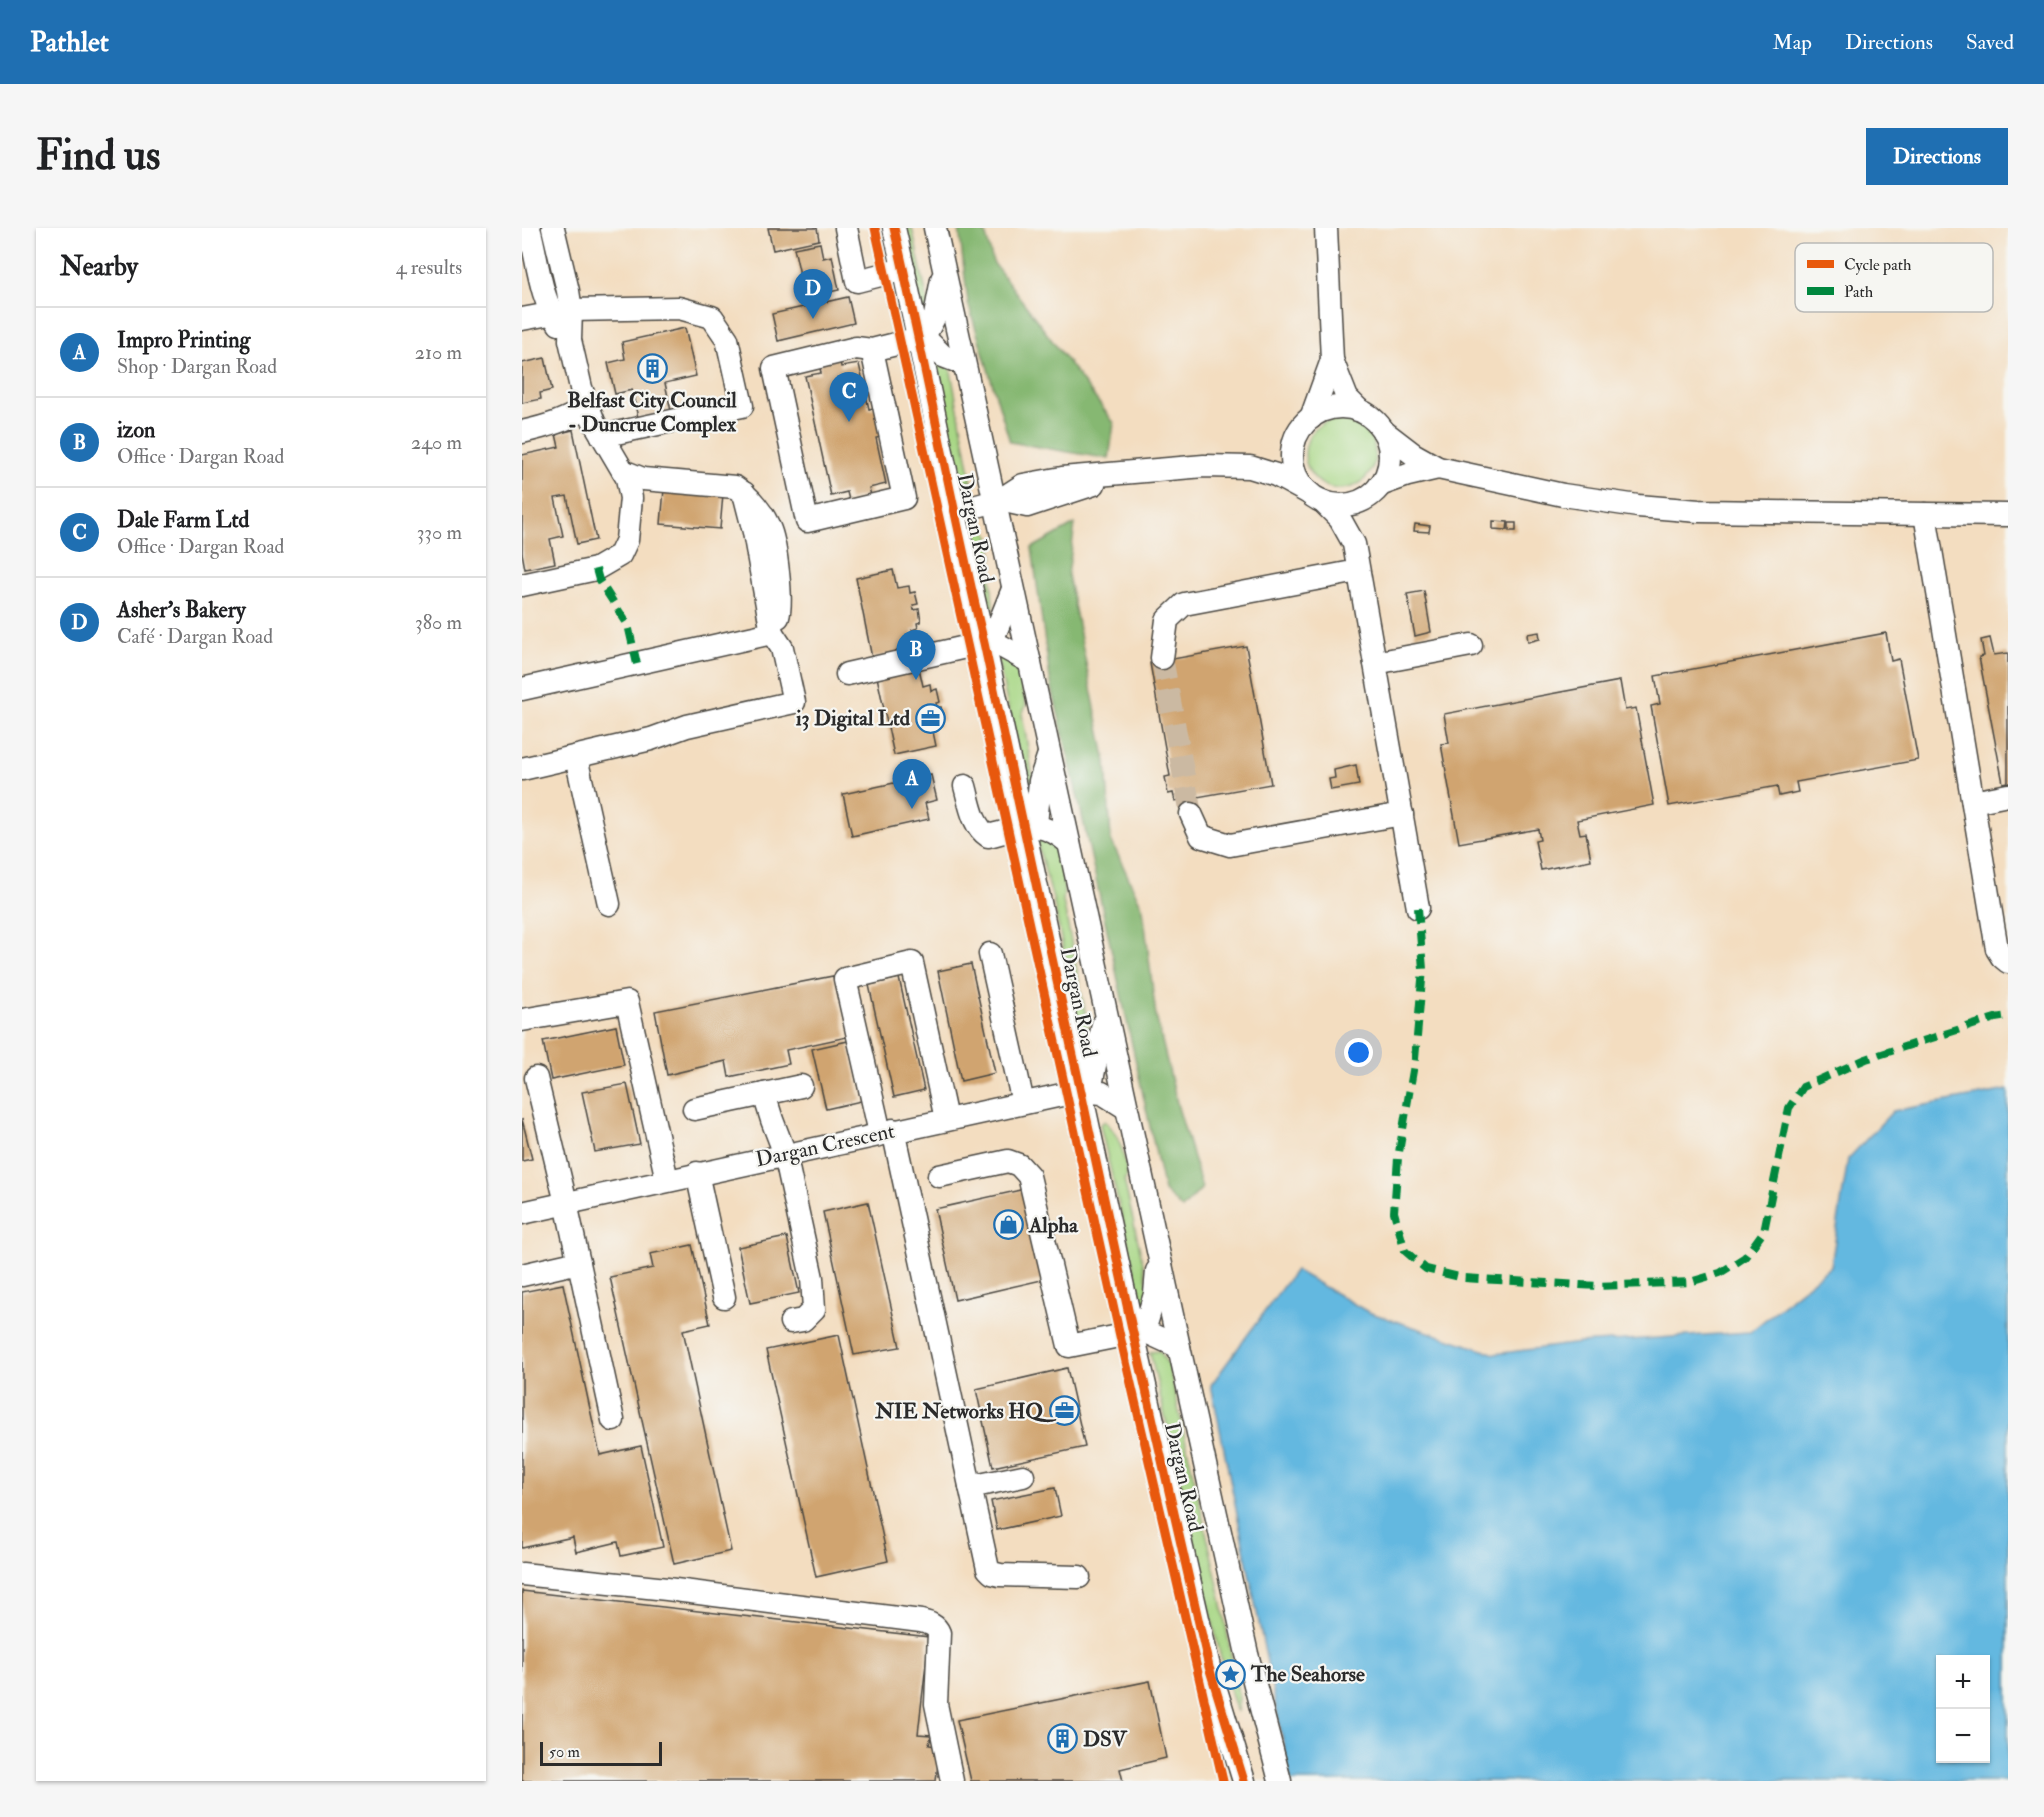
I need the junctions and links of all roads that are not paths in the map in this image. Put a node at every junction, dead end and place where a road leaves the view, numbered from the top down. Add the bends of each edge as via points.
1 (531, 228) edge
2 (553, 228) edge
3 (846, 228) edge
4 (894, 228) edge
5 (935, 228) edge
6 (1326, 228) edge
7 (904, 269) junction
8 (944, 269) junction
9 (561, 311) junction
10 (522, 319) edge
11 (922, 338) junction
12 (872, 350) junction
13 (1332, 360) junction
14 (964, 364) junction
15 (588, 406) junction
16 (1359, 410) junction
17 (1311, 418) junction
18 (1383, 431) junction
19 (522, 432) edge
20 (602, 436) junction
21 (1293, 446) junction
22 (1250, 467) junction
23 (1438, 468) junction
24 (623, 471) junction
25 (1376, 490) junction
26 (1315, 497) junction
27 (997, 501) junction
28 (954, 512) junction
29 (1925, 514) junction
30 (2008, 515) edge
31 (1354, 544) junction
32 (1358, 571) junction
33 (522, 585) edge
34 (1013, 589) junction
35 (772, 633) junction
36 (988, 642) junction
37 (1471, 645) dead end
38 (1162, 658) tunnel mouth
39 (1030, 662) junction
40 (1375, 663) junction
41 (847, 674) dead end
42 (522, 689) edge
43 (1049, 753) junction
44 (576, 757) junction
45 (522, 769) edge
46 (965, 786) dead end
47 (2008, 795) edge
48 (1973, 802) junction
49 (1191, 814) tunnel mouth
50 (1402, 814) junction
51 (1029, 826) junction
52 (1069, 843) junction
53 (609, 904) dead end
54 (1418, 908) dead end
55 (990, 954) dead end
56 (2003, 956) edge
57 (1106, 1012) junction
58 (522, 1020) edge
59 (537, 1078) dead end
60 (801, 1086) dead end
61 (1085, 1091) junction
62 (765, 1094) junction
63 (1023, 1103) junction
64 (1126, 1108) junction
65 (694, 1109) dead end
66 (946, 1119) junction
67 (886, 1132) junction
68 (785, 1154) junction
69 (697, 1173) junction
70 (939, 1176) dead end
71 (667, 1180) junction
72 (566, 1203) junction
73 (522, 1213) edge
74 (1158, 1252) junction
75 (579, 1262) junction
76 (522, 1275) edge
77 (724, 1297) dead end
78 (791, 1322) dead end
79 (1138, 1332) junction
80 (1179, 1347) junction
81 (614, 1420) dead end
82 (1023, 1476) dead end
83 (970, 1487) junction
84 (522, 1574) edge
85 (1079, 1577) dead end
86 (952, 1781) edge
87 (1244, 1781) edge
88 (1280, 1781) edge

1 - 9 street via 545,296
2 - 9 street
3 - 7 street via 857,281
4 - 7 street, Dargan Road
5 - 8 street, Dargan Road
6 - 13 street
7 - 11 street, Dargan Road
8 - 11 street via 935,316
8 - 14 street, Dargan Road
9 - 10 street
9 - 15 street
9 - 20 street via 679,308 712,317 727,339 741,406
11 - 12 street
11 - 14 street via 943,356
11 - 28 street, Dargan Road
12 - 12 street via 856,348 774,368 807,521 904,498
13 - 16 street via 1347,398
13 - 17 street
14 - 27 street, Dargan Road
15 - 19 street via 554,425
15 - 20 street
16 - 17 street via 1334,408
16 - 18 street
17 - 21 street
18 - 23 street
18 - 25 street via 1390,458
20 - 24 street
21 - 22 street
21 - 26 street via 1298,479
22 - 26 street via 1276,475
22 - 27 street via 1169,468 1122,475 1027,506
23 - 25 street via 1407,475
23 - 29 street via 1563,495 1638,506 1699,511
24 - 33 street via 631,498 627,540 620,555 596,569
24 - 35 street via 643,479 735,487 755,504 770,530 780,583 781,609
25 - 26 street via 1348,504
25 - 31 street via 1362,516
26 - 31 street via 1340,519
27 - 28 street
27 - 34 street, Dargan Road
28 - 36 street, Dargan Road
29 - 30 street
29 - 48 street
31 - 32 street
32 - 38 street via 1184,604 1167,620
32 - 40 street
34 - 36 street
34 - 39 street, Dargan Road
35 - 42 street
35 - 44 street via 782,648 794,702
36 - 39 street
36 - 41 street
36 - 51 street, Dargan Road
37 - 40 street
39 - 43 street, Dargan Road
40 - 50 street
43 - 51 street
43 - 52 street, Dargan Road
44 - 45 street
44 - 53 street
46 - 51 street via 973,817 988,836
47 - 48 street
48 - 56 street
49 - 50 street via 1201,836 1230,845
50 - 54 street
51 - 52 street via 1058,834
51 - 61 street, Dargan Road
52 - 57 street, Dargan Road
55 - 63 street
57 - 61 street
57 - 64 street, Dargan Road
58 - 71 street via 627,1002
59 - 72 street
60 - 62 street
61 - 63 street, Dargan Crescent
61 - 64 street via 1102,1093
61 - 79 street, Dargan Road
62 - 65 street
62 - 68 street
63 - 66 street, Dargan Crescent
64 - 74 street, Dargan Road
66 - 67 street, Dargan Crescent
66 - 67 street via 912,963 845,979
67 - 68 street, Dargan Crescent
67 - 83 street
68 - 69 street, Dargan Crescent
68 - 78 street via 812,1278 814,1310 803,1320
69 - 71 street, Dargan Crescent
69 - 77 street
70 - 79 street via 1008,1161 1019,1165 1029,1176 1069,1346
71 - 72 street, Dargan Crescent
72 - 73 street, Dargan Crescent
72 - 75 street
74 - 79 street via 1155,1294
74 - 80 street, Dargan Road
75 - 76 street
75 - 81 street
79 - 80 street
79 - 87 street, Dargan Road via 1209,1667
80 - 88 street, Dargan Road via 1247,1654
82 - 83 street
83 - 85 street via 986,1565 992,1573
84 - 86 street via 921,1621 937,1627 936,1704

